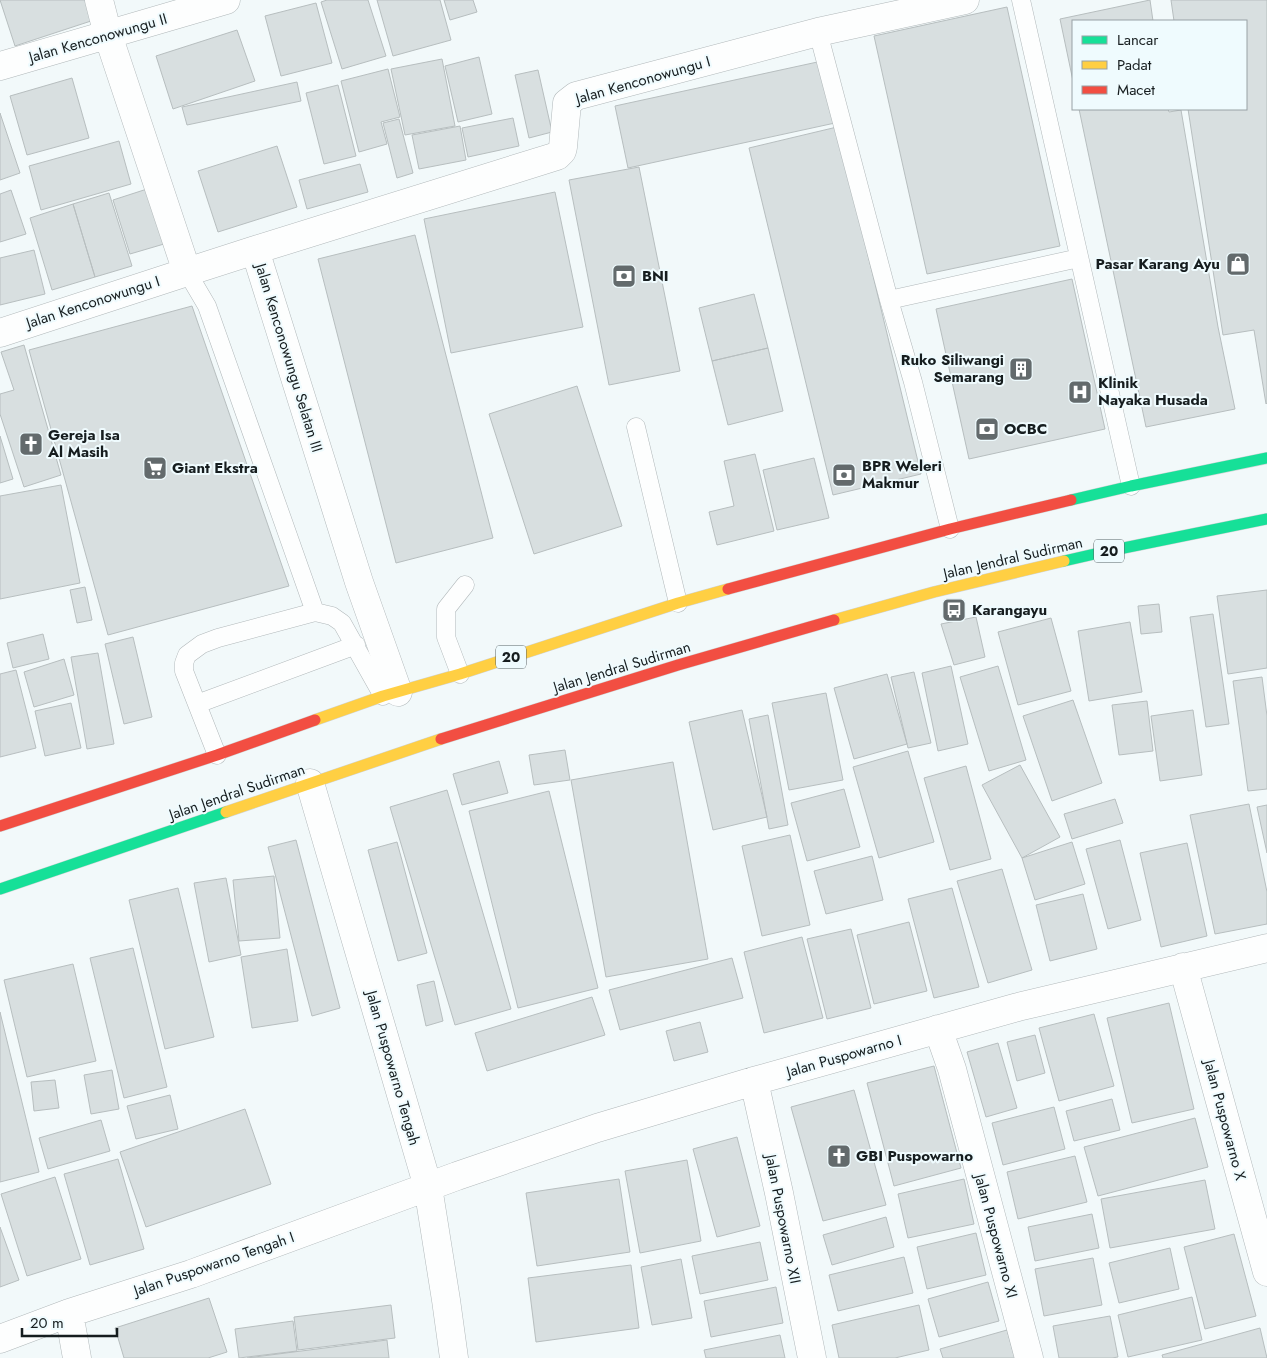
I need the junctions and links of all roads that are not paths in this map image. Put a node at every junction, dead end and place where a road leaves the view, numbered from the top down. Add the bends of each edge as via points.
1 (99, 0) edge
2 (226, 0) edge
3 (965, 0) edge
4 (1021, 0) edge
5 (818, 32) junction
6 (108, 35) junction
7 (0, 66) edge
8 (255, 250) junction
9 (1079, 258) junction
10 (187, 272) junction
11 (889, 300) junction
12 (0, 333) edge
13 (636, 427) dead end
14 (1267, 458) edge
15 (1131, 486) junction
16 (1267, 520) edge
17 (950, 529) junction
18 (464, 585) dead end
19 (678, 603) junction
20 (314, 612) junction
21 (356, 645) junction
22 (460, 674) junction
23 (391, 694) junction
24 (197, 704) junction
25 (217, 755) junction
26 (310, 783) junction
27 (0, 826) edge
28 (0, 889) edge
29 (1267, 948) edge
30 (1183, 967) junction
31 (938, 1029) junction
32 (754, 1081) junction
33 (428, 1187) junction
34 (1263, 1239) edge
35 (1267, 1272) edge
36 (69, 1313) junction
37 (0, 1339) edge
38 (77, 1358) edge
39 (454, 1358) edge
40 (812, 1358) edge
41 (1029, 1358) edge

1 - 6 street
2 - 6 street, Jalan Kenconowungu II
3 - 5 street, Jalan Kenconowungu I
4 - 9 lane
5 - 8 street, Jalan Kenconowungu I via 576,96 567,103 564,147 557,156
5 - 11 lane
6 - 7 street, Jalan Kenconowungu II
6 - 10 street
8 - 10 street, Jalan Kenconowungu Selatan III
8 - 23 street, Jalan Kenconowungu Selatan III via 362,590
9 - 11 lane
9 - 15 lane
10 - 12 street, Jalan Kenconowungu I
10 - 20 lane via 207,306
11 - 17 lane
13 - 19 lane
14 - 15 highway, 20
15 - 17 highway, 20
16 - 26 highway, Jalan Jendral Sudirman / 20 via 1099,553 934,592 678,665 414,747
17 - 19 highway, 20
18 - 22 lane via 446,609 446,637
19 - 22 highway, 20
20 - 21 lane via 332,616 342,623
20 - 24 lane via 218,638 192,650 187,655 184,671
21 - 23 lane
21 - 24 lane
22 - 23 highway, 20
23 - 25 highway, 20
24 - 25 lane
25 - 27 highway, 20
26 - 28 highway, Jalan Jendral Sudirman / 20
26 - 33 street, Jalan Puspowarno Tengah
29 - 30 street, Jalan Puspowarno I
30 - 31 street, Jalan Puspowarno I via 1018,1006
30 - 34 street, Jalan Puspowarno X
31 - 32 street, Jalan Puspowarno I
31 - 41 street, Jalan Puspowarno XI via 952,1069
32 - 33 street, Jalan Puspowarno I via 597,1128
32 - 40 street, Jalan Puspowarno XII
33 - 36 street, Jalan Puspowarno Tengah I via 191,1274
33 - 39 street, Jalan Puspowarno Tengah
34 - 35 street, Jalan Puspowarno X
36 - 37 street, Jalan Puspowarno Tengah I
36 - 38 street

